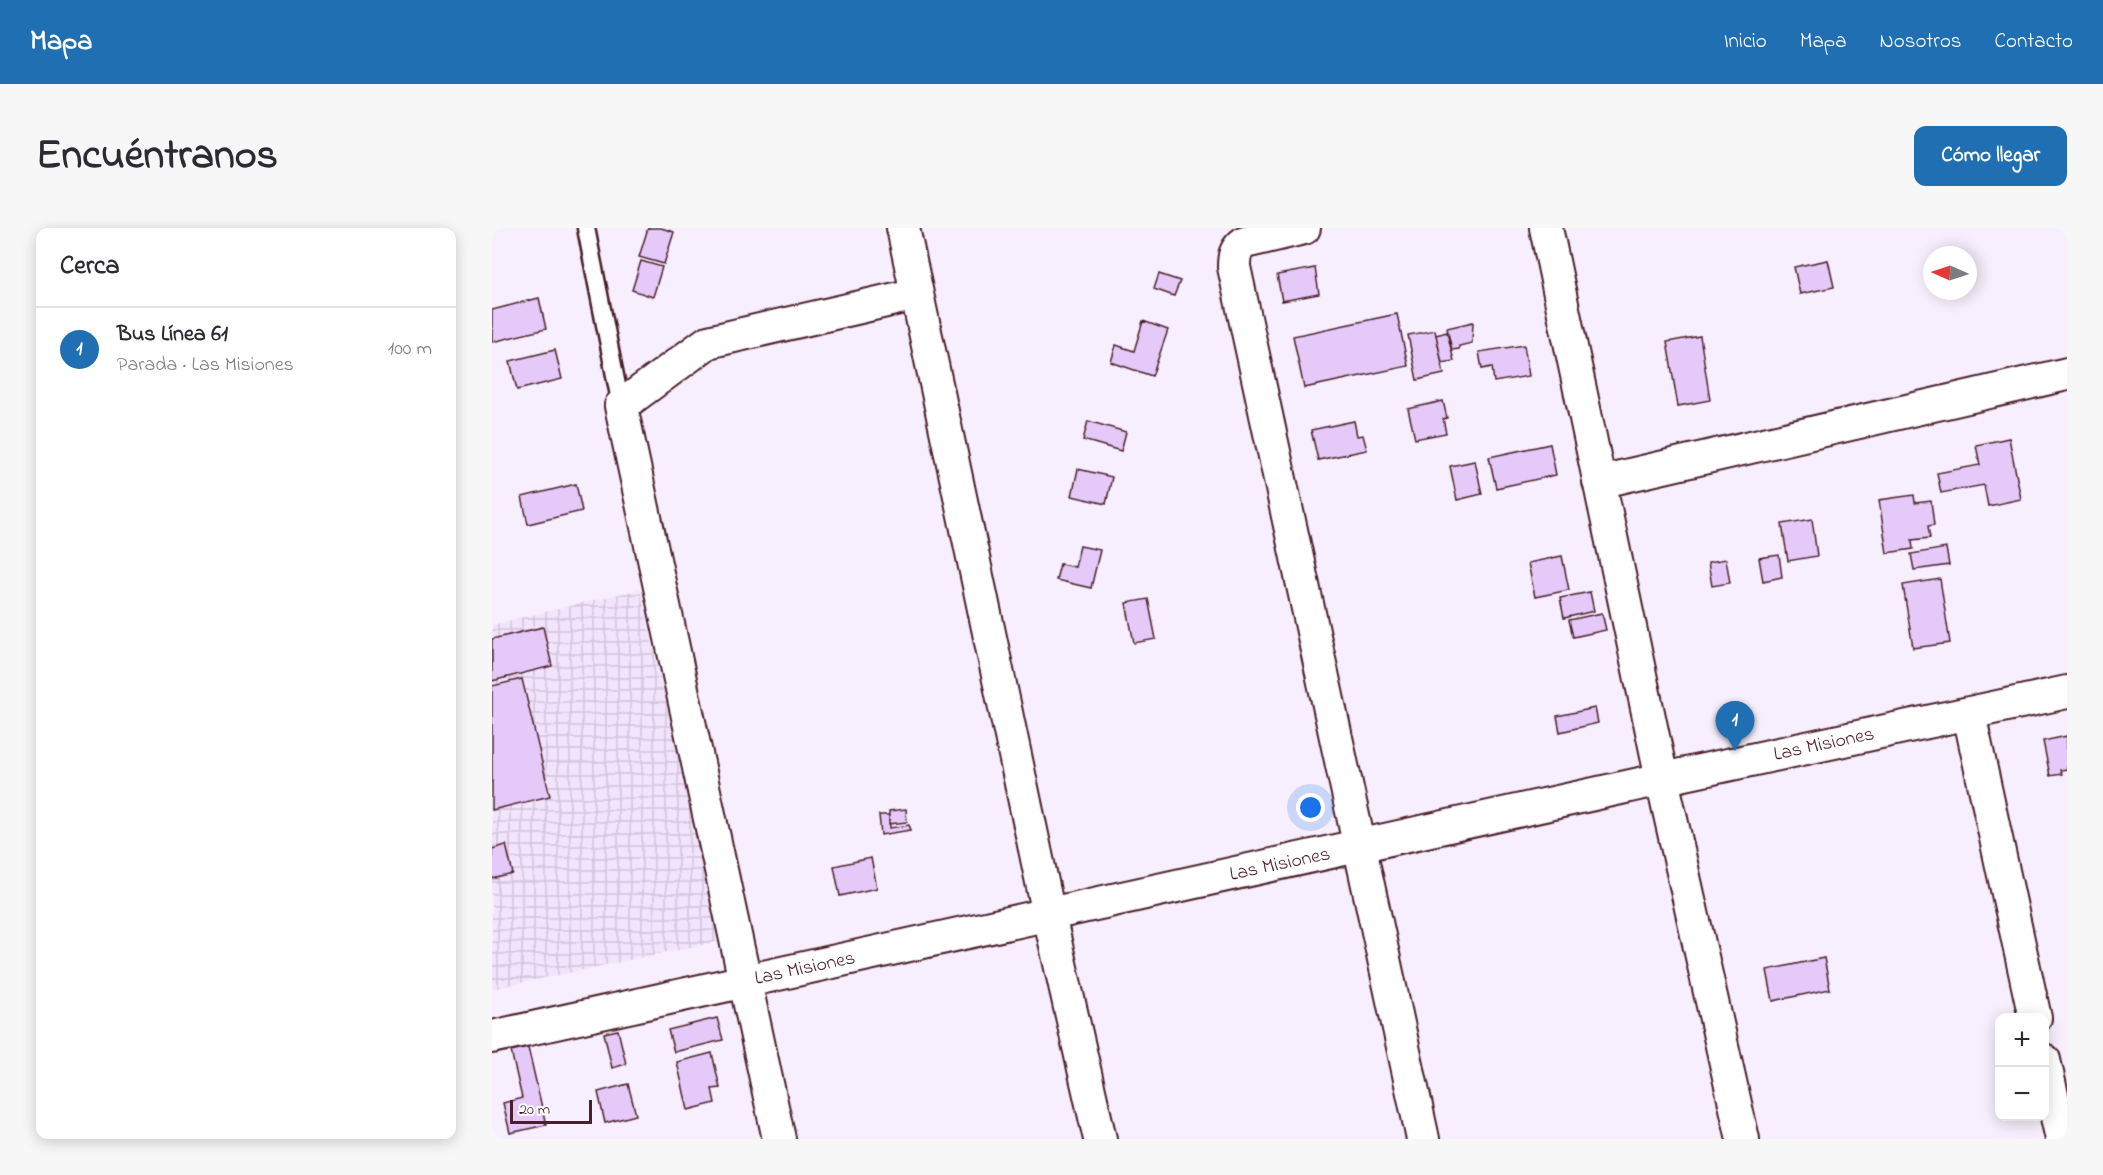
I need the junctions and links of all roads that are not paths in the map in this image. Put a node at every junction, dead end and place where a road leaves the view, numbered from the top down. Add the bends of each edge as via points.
1 (586, 228) edge
2 (903, 228) edge
3 (1304, 228) edge
4 (1546, 228) edge
5 (917, 294) junction
6 (2067, 374) edge
7 (621, 406) junction
8 (1599, 482) junction
9 (2067, 692) edge
10 (1969, 714) junction
11 (1662, 779) junction
12 (1359, 848) junction
13 (1049, 915) junction
14 (745, 982) junction
15 (2034, 1013) edge
16 (492, 1037) edge
17 (2046, 1067) edge
18 (779, 1139) edge
19 (1100, 1139) edge
20 (1422, 1139) edge
21 (1743, 1139) edge
22 (2062, 1139) edge

1 - 7 lane
2 - 5 street
3 - 12 street via 1245,242 1234,256 1234,267
4 - 8 street
5 - 7 street via 708,342
5 - 13 street
6 - 8 street
7 - 14 street
8 - 11 street
9 - 10 street, Las Misiones
10 - 11 street, Las Misiones
10 - 15 street
11 - 12 street, Las Misiones
11 - 21 street
12 - 13 street, Las Misiones
12 - 20 street
13 - 14 street, Las Misiones
13 - 19 street
14 - 16 street, Las Misiones
14 - 18 street
17 - 22 street

